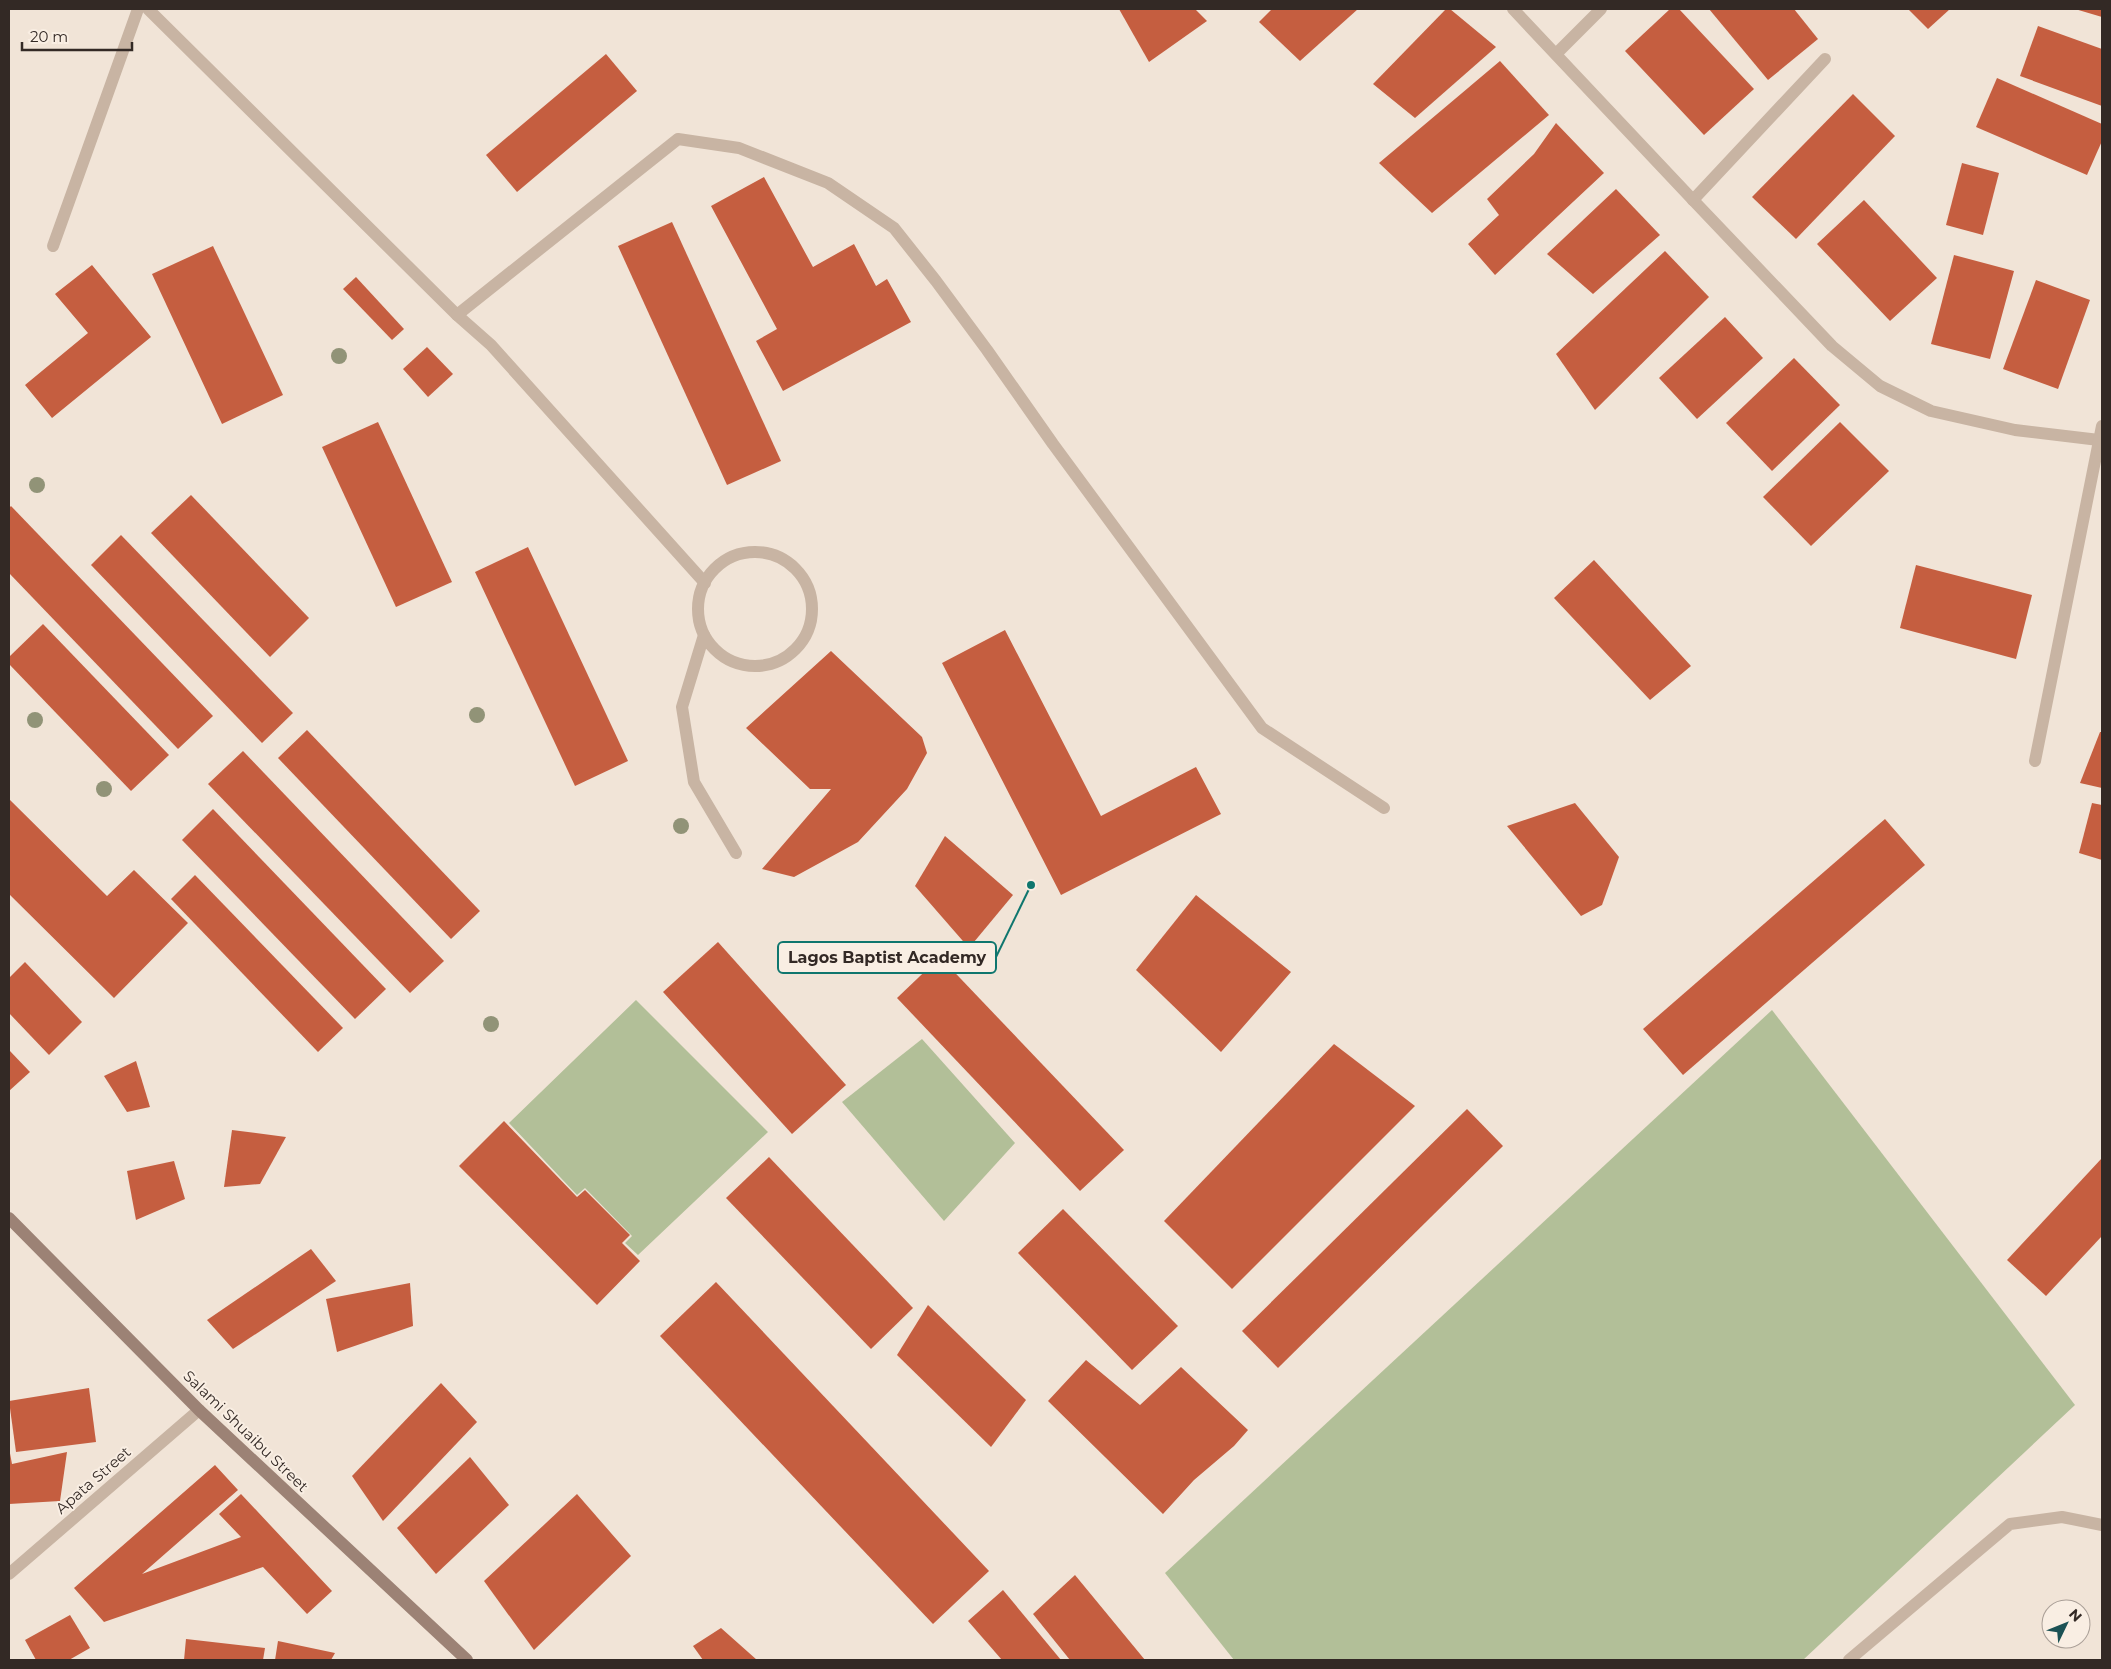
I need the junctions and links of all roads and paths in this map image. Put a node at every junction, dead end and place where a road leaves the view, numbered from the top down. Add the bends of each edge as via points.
1 (138, 9) edge
2 (148, 9) edge
3 (1513, 9) edge
4 (1601, 9) edge
5 (1556, 54) junction
6 (1825, 59) dead end
7 (1692, 200) junction
8 (53, 246) dead end
9 (457, 315) junction
10 (2102, 426) edge
11 (2099, 440) junction
12 (704, 582) junction
13 (704, 634) junction
14 (2035, 760) dead end
15 (1384, 808) dead end
16 (736, 853) dead end
17 (9, 1218) edge
18 (199, 1410) junction
19 (2102, 1525) edge
20 (9, 1574) edge
21 (467, 1660) edge
22 (1849, 1660) edge

1 - 8 street
2 - 9 street
3 - 5 street
4 - 5 street
5 - 7 street
6 - 7 street
7 - 11 street via 1832,346 1880,386 1931,410 2015,430
9 - 12 street via 491,345
9 - 15 street via 678,139 740,148 828,183 894,228 1262,728
10 - 11 street
11 - 14 street
12 - 13 street via 699,600 699,618
12 - 13 street via 715,568 747,552 764,552 782,558 796,568 807,584 812,600 812,618 806,636 796,650 781,660 764,665 746,666 729,660
13 - 16 street via 682,707 694,782
17 - 18 street, Salami Shuaibu Street
18 - 20 street, Apata Street
18 - 21 street, Salami Shuaibu Street
19 - 22 street via 2062,1517 2010,1524

